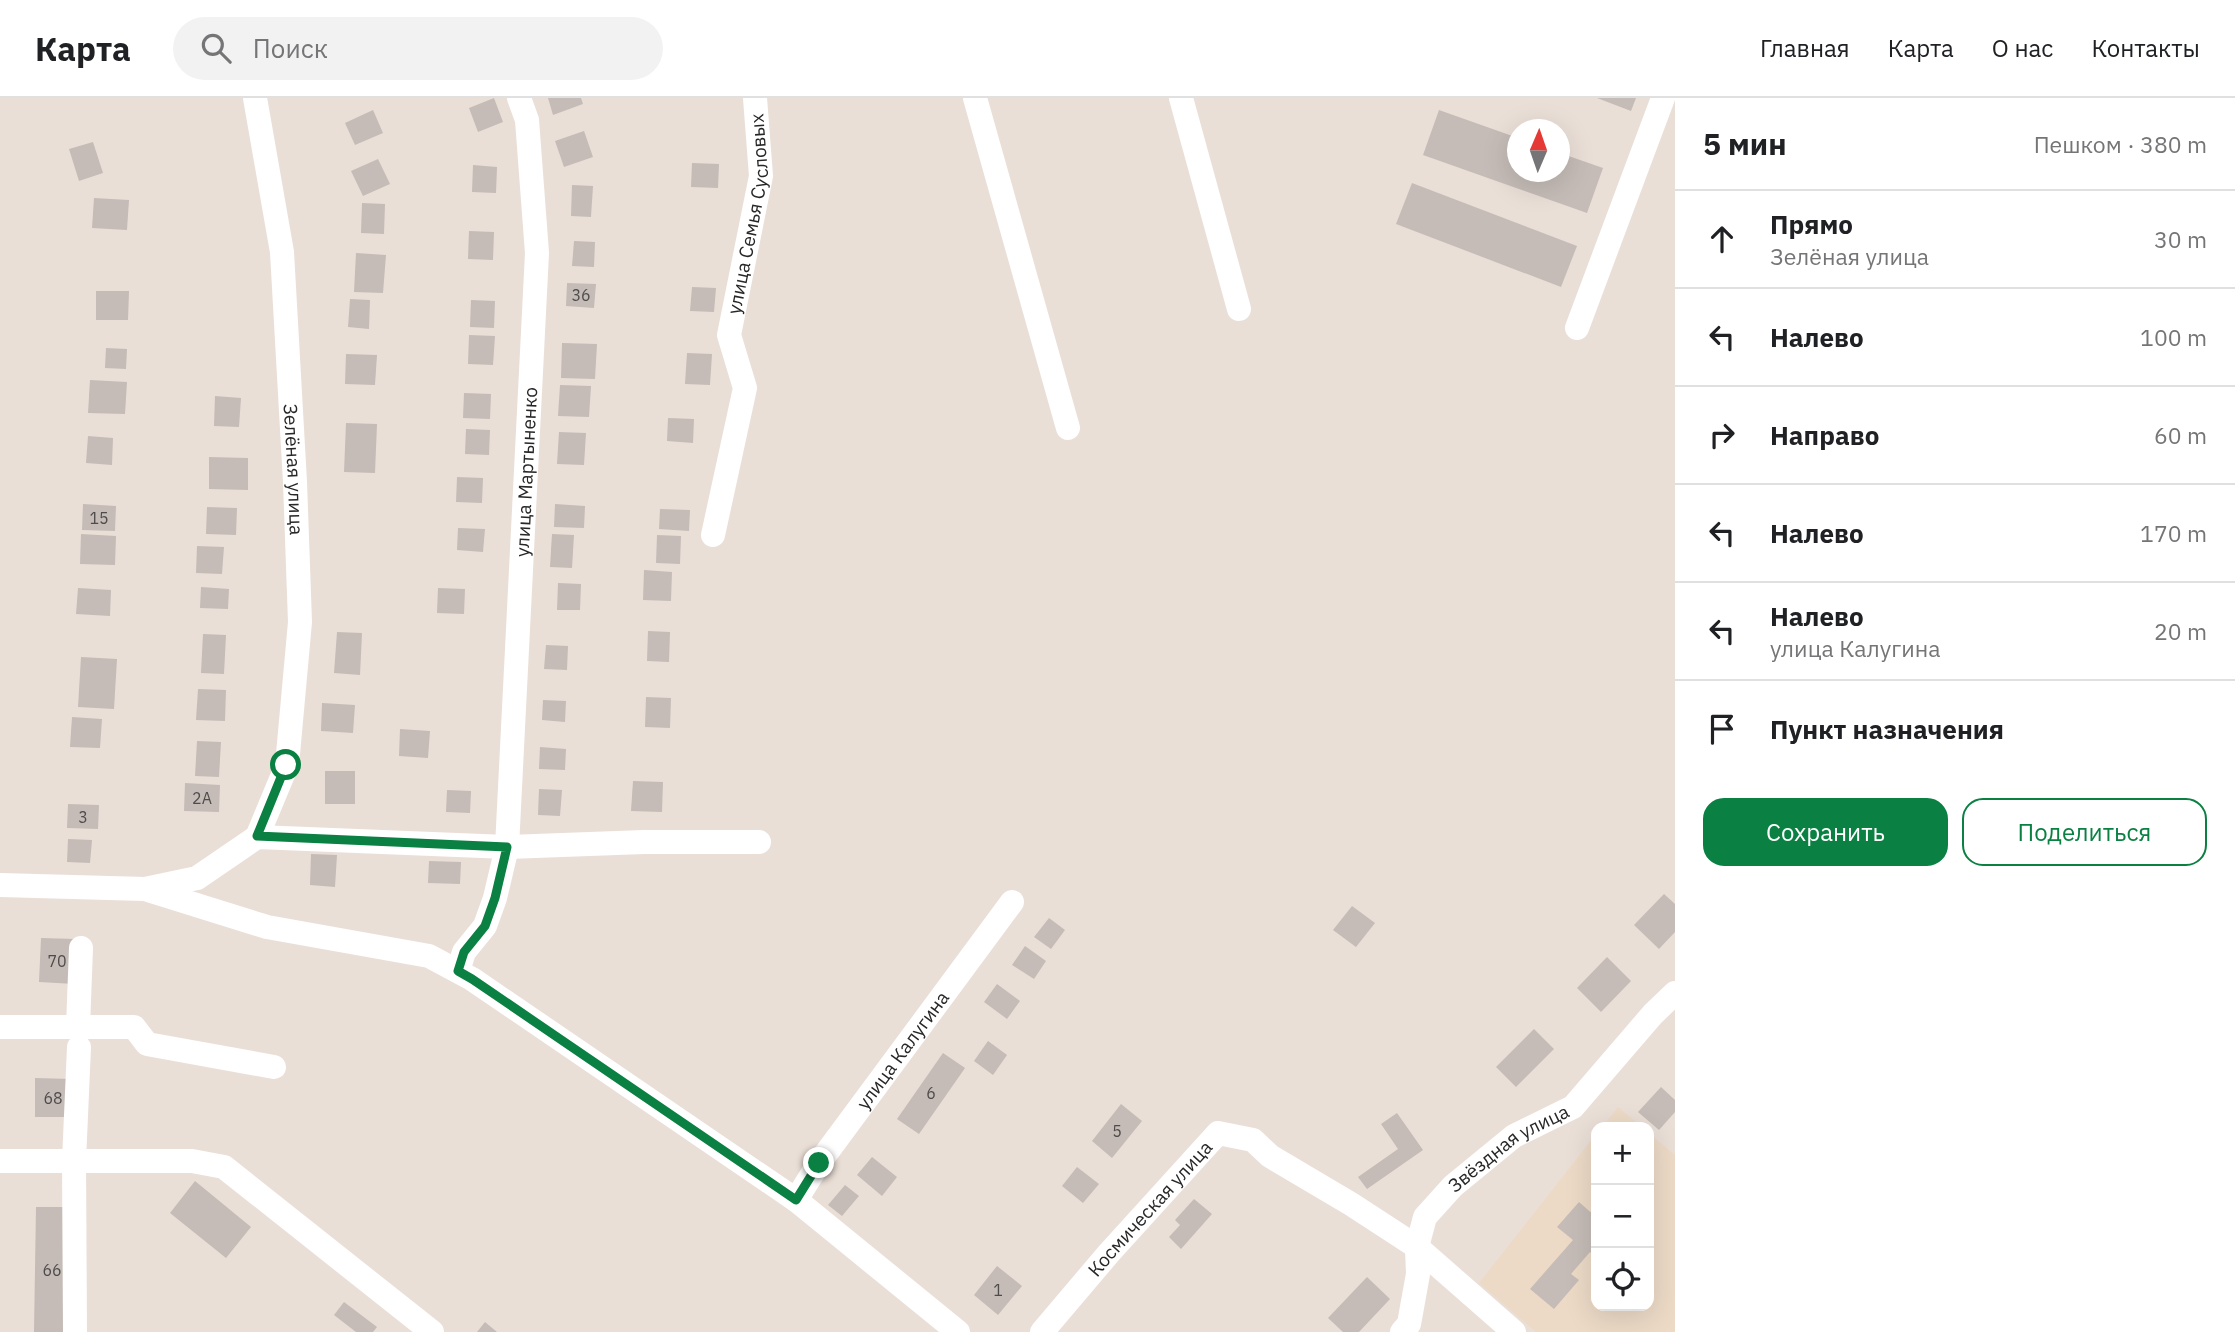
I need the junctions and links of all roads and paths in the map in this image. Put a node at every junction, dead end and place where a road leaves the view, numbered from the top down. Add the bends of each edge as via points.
1 (255, 98) edge
2 (519, 98) edge
3 (755, 98) edge
4 (975, 98) edge
5 (1181, 98) edge
6 (1663, 98) edge
7 (1239, 309) dead end
8 (1577, 327) dead end
9 (1068, 428) dead end
10 (713, 535) dead end
11 (257, 836) junction
12 (758, 842) dead end
13 (507, 847) junction
14 (0, 885) edge
15 (145, 889) junction
16 (1012, 902) dead end
17 (81, 948) dead end
18 (458, 971) junction
19 (1675, 993) edge
20 (0, 1027) edge
21 (79, 1037) junction
22 (274, 1067) dead end
23 (0, 1161) edge
24 (74, 1161) junction
25 (796, 1200) junction
26 (1417, 1247) junction
27 (75, 1332) edge
28 (432, 1332) edge
29 (958, 1332) edge
30 (1042, 1332) edge
31 (1402, 1332) edge
32 (1514, 1332) edge

1 - 11 street, Зелёная улица via 282,251 300,622 286,765
2 - 13 street, улица Мартыненко via 527,120 537,253
3 - 10 street, улица Семья Сусловых via 761,176 729,335 746,388
4 - 9 street
5 - 7 street
6 - 8 street
11 - 13 street
11 - 15 street via 197,878
12 - 13 street
13 - 18 street, улица Мартыненко via 485,926 464,952
14 - 15 street
15 - 18 street via 267,928 429,956
16 - 25 street, улица Калугина
17 - 21 street
18 - 25 street
19 - 26 street, Звёздная улица via 1573,1107 1514,1136 1453,1186 1425,1217
20 - 21 street
21 - 22 street via 134,1027 147,1044
21 - 24 street
23 - 24 street
24 - 27 street
24 - 28 street via 192,1161 223,1167
25 - 29 street
26 - 30 street, Космическая улица via 1270,1156 1253,1140 1218,1133
26 - 31 street, Звёздная улица via 1418,1274 1409,1324
26 - 32 street

